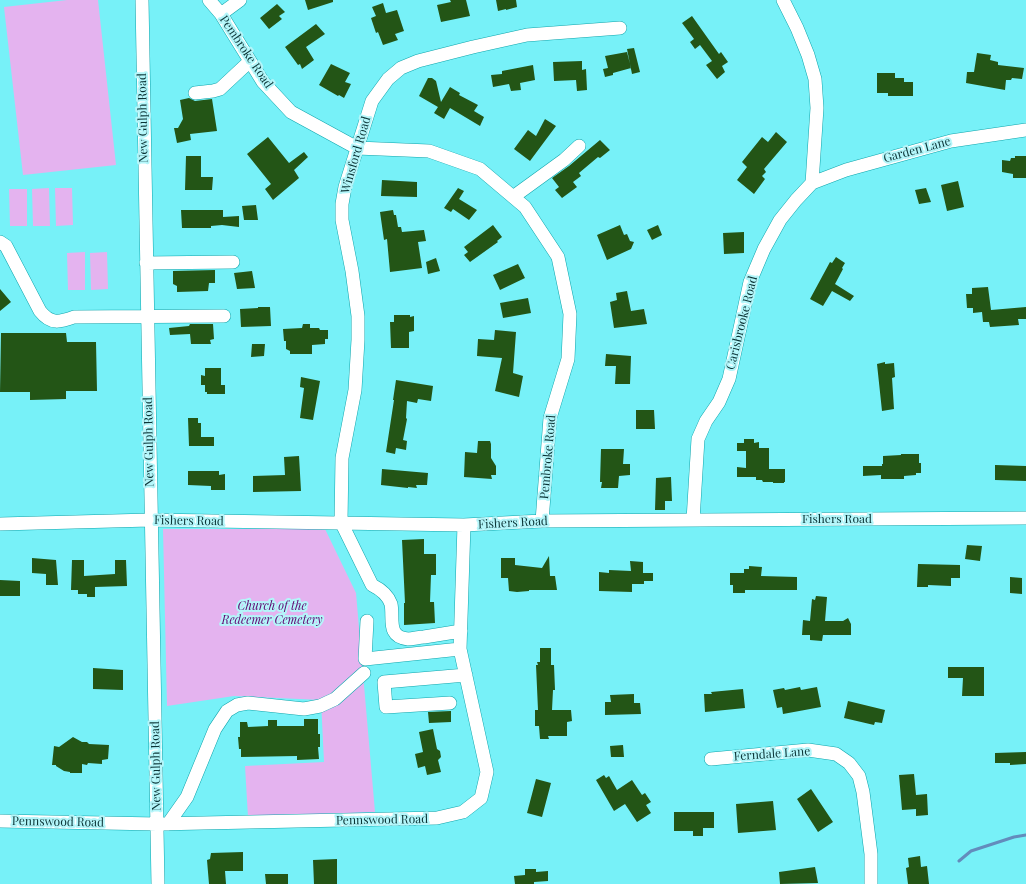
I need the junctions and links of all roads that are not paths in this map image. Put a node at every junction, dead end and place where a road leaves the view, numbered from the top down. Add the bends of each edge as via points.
1 (142, 0) edge
2 (209, 0) edge
3 (240, 0) edge
4 (783, 0) edge
5 (221, 14) junction
6 (620, 28) dead end
7 (250, 61) junction
8 (195, 93) dead end
9 (1026, 130) edge
10 (579, 146) dead end
11 (357, 148) junction
12 (812, 183) junction
13 (513, 197) junction
14 (0, 242) edge
15 (233, 262) dead end
16 (146, 263) junction
17 (147, 316) junction
18 (224, 316) dead end
19 (1026, 518) edge
20 (150, 520) junction
21 (693, 520) junction
22 (542, 521) junction
23 (341, 522) junction
24 (0, 524) edge
25 (464, 525) junction
26 (367, 621) dead end
27 (461, 631) junction
28 (460, 650) junction
29 (366, 659) junction
30 (364, 673) junction
31 (466, 675) junction
32 (384, 682) junction
33 (450, 703) dead end
34 (711, 759) dead end
35 (0, 821) edge
36 (163, 824) junction
37 (158, 884) edge
38 (871, 884) edge

1 - 16 street, New Gulph Road
2 - 5 street, Pembroke Road
3 - 5 street
4 - 12 street via 803,42 815,80 817,108
5 - 7 street, Pembroke Road
6 - 11 street, Winsford Road via 527,35 473,46 402,68 388,79 372,101
7 - 8 street via 220,89
7 - 11 street, Pembroke Road via 263,82 291,112
9 - 12 street, Garden Lane via 950,141 846,170
10 - 13 street
11 - 13 street, Pembroke Road via 429,151 480,169
11 - 23 street, Winsford Road via 342,204 342,220 358,316 358,340 354,390 342,458
12 - 21 street, Carisbrooke Road via 780,220 764,248 750,282 729,379 698,439
13 - 22 street, Pembroke Road via 525,207 558,257 570,314 568,359 550,418
14 - 17 street via 6,246 40,311 49,319 56,322 74,317
15 - 16 street
16 - 17 street, New Gulph Road
17 - 18 street
17 - 20 street, New Gulph Road
19 - 21 street, Fishers Road
20 - 23 street, Fishers Road
20 - 24 street, Fishers Road
20 - 36 street, New Gulph Road
21 - 22 street, Fishers Road
22 - 25 street, Fishers Road
23 - 25 street, Fishers Road
23 - 27 street via 372,584 386,595 392,612 392,626 399,636 410,639
25 - 27 street, Pennswood Road
26 - 29 street
27 - 28 street, Pennswood Road
28 - 29 street
28 - 31 street, Pennswood Road
29 - 30 street
30 - 32 street
30 - 36 street via 335,699 320,706 304,709 248,703 237,705 227,711 215,729 187,797
31 - 32 street
31 - 36 street, Pennswood Road via 487,772 481,798 463,812 437,818
32 - 33 street via 386,707
34 - 38 street, Ferndale Lane via 808,750 836,754 849,763 859,776 863,792 871,854
35 - 36 street, Pennswood Road
36 - 37 street, New Gulph Road

